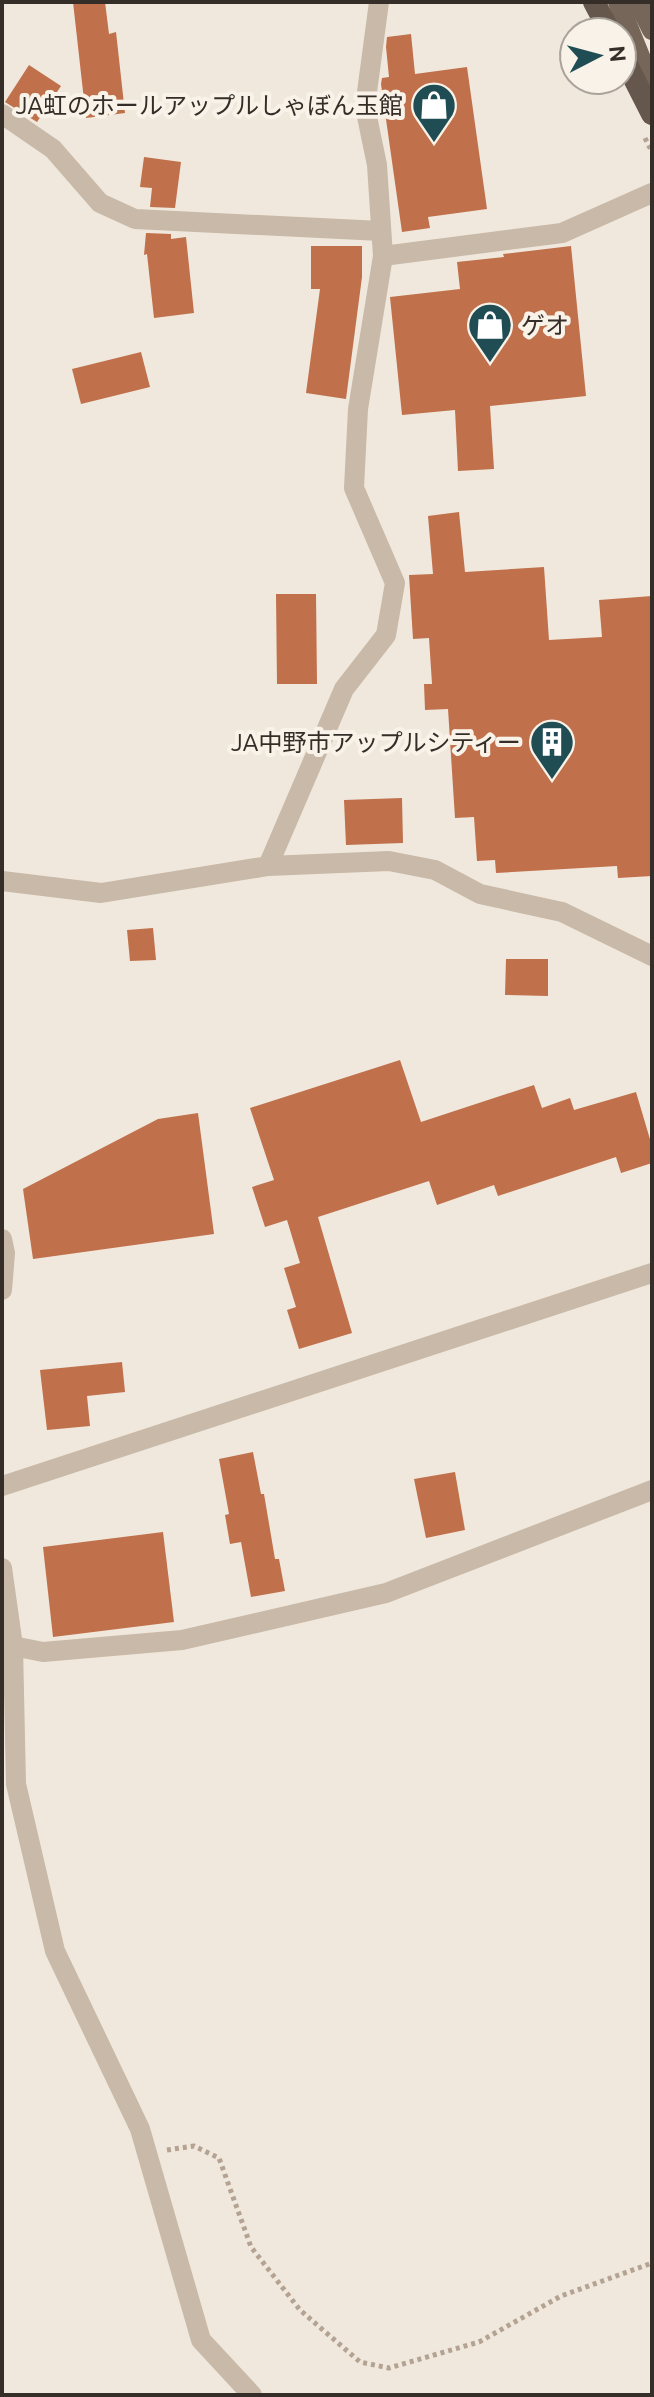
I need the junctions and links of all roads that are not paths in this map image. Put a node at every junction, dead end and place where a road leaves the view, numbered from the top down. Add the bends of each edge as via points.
1 (379, 2) edge
2 (618, 2) edge
3 (638, 2) edge
4 (652, 30) edge
5 (638, 86) edge
6 (652, 86) edge
7 (2, 114) edge
8 (652, 114) edge
9 (652, 193) edge
10 (381, 231) junction
11 (383, 256) junction
12 (268, 866) junction
13 (2, 881) edge
14 (652, 956) edge
15 (2, 1239) edge
16 (652, 1273) edge
17 (2, 1290) edge
18 (2, 1486) edge
19 (652, 1490) edge
20 (2, 1568) edge
21 (8, 1646) edge
22 (252, 2395) edge

1 - 10 street via 365,107 377,165
2 - 6 main road
3 - 4 main road
5 - 8 highway
7 - 10 street via 53,149 100,203 135,219
9 - 11 street via 562,233
10 - 11 street
11 - 12 street via 358,409 354,488 395,583 386,635 344,689
12 - 13 street via 101,893
12 - 14 street via 389,861 435,870 480,894 562,912
15 - 17 street
16 - 18 street
19 - 21 street via 386,1593 182,1640 43,1652
20 - 21 street
21 - 22 street via 16,1784 55,1951 140,2129 201,2340

